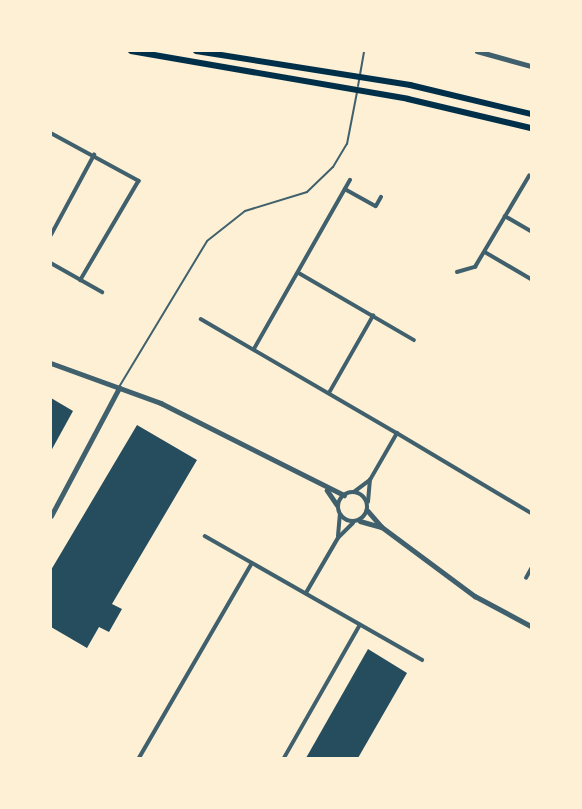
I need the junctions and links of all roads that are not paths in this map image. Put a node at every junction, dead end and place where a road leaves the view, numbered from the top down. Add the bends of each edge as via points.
1 (131, 51) edge
2 (196, 51) edge
3 (364, 51) edge
4 (477, 51) edge
5 (531, 66) edge
6 (531, 114) edge
7 (531, 128) edge
8 (51, 133) edge
9 (94, 155) junction
10 (529, 176) dead end
11 (350, 180) dead end
12 (345, 189) junction
13 (381, 197) dead end
14 (505, 216) junction
15 (531, 231) edge
16 (51, 235) edge
17 (484, 252) junction
18 (51, 264) edge
19 (457, 272) dead end
20 (299, 273) junction
21 (531, 279) edge
22 (81, 280) junction
23 (102, 292) dead end
24 (373, 316) junction
25 (201, 318) dead end
26 (414, 340) dead end
27 (254, 349) junction
28 (51, 363) edge
29 (119, 388) junction
30 (329, 393) junction
31 (397, 433) junction
32 (370, 480) junction
33 (327, 490) junction
34 (354, 492) junction
35 (344, 495) junction
36 (368, 502) junction
37 (338, 505) junction
38 (368, 512) junction
39 (531, 513) edge
40 (340, 515) junction
41 (51, 516) edge
42 (360, 521) junction
43 (353, 523) junction
44 (382, 527) junction
45 (205, 536) dead end
46 (338, 538) junction
47 (253, 563) junction
48 (531, 569) edge
49 (526, 578) dead end
50 (306, 594) junction
51 (360, 625) junction
52 (531, 626) edge
53 (422, 660) dead end
54 (139, 758) edge
55 (284, 758) edge

1 - 7 main road via 408,99
2 - 6 main road via 410,85
3 - 29 lane via 351,127 341,156 322,180 290,200 245,211 207,241
4 - 5 street
8 - 9 street
9 - 16 street
9 - 22 street via 139,181
10 - 14 street
11 - 12 street
12 - 13 street via 376,206
12 - 20 street
14 - 15 street
14 - 17 street
17 - 19 street via 475,267
17 - 21 street
18 - 22 street
20 - 24 street
20 - 27 street
22 - 23 street
24 - 26 street
24 - 30 street
25 - 27 street
27 - 30 street
28 - 29 street
29 - 33 street via 161,403
29 - 41 street
30 - 31 street
31 - 32 street
31 - 39 street
32 - 34 street
32 - 36 street
33 - 35 street
33 - 37 street
34 - 35 street
34 - 36 street
35 - 37 street
36 - 38 street
37 - 40 street
38 - 42 street
38 - 44 street
40 - 43 street
40 - 46 street
42 - 43 street
42 - 44 street
43 - 46 street
44 - 52 street via 494,609
45 - 47 street
46 - 50 street
47 - 50 street
47 - 54 street
48 - 49 street
50 - 51 street
51 - 53 street
51 - 55 street

